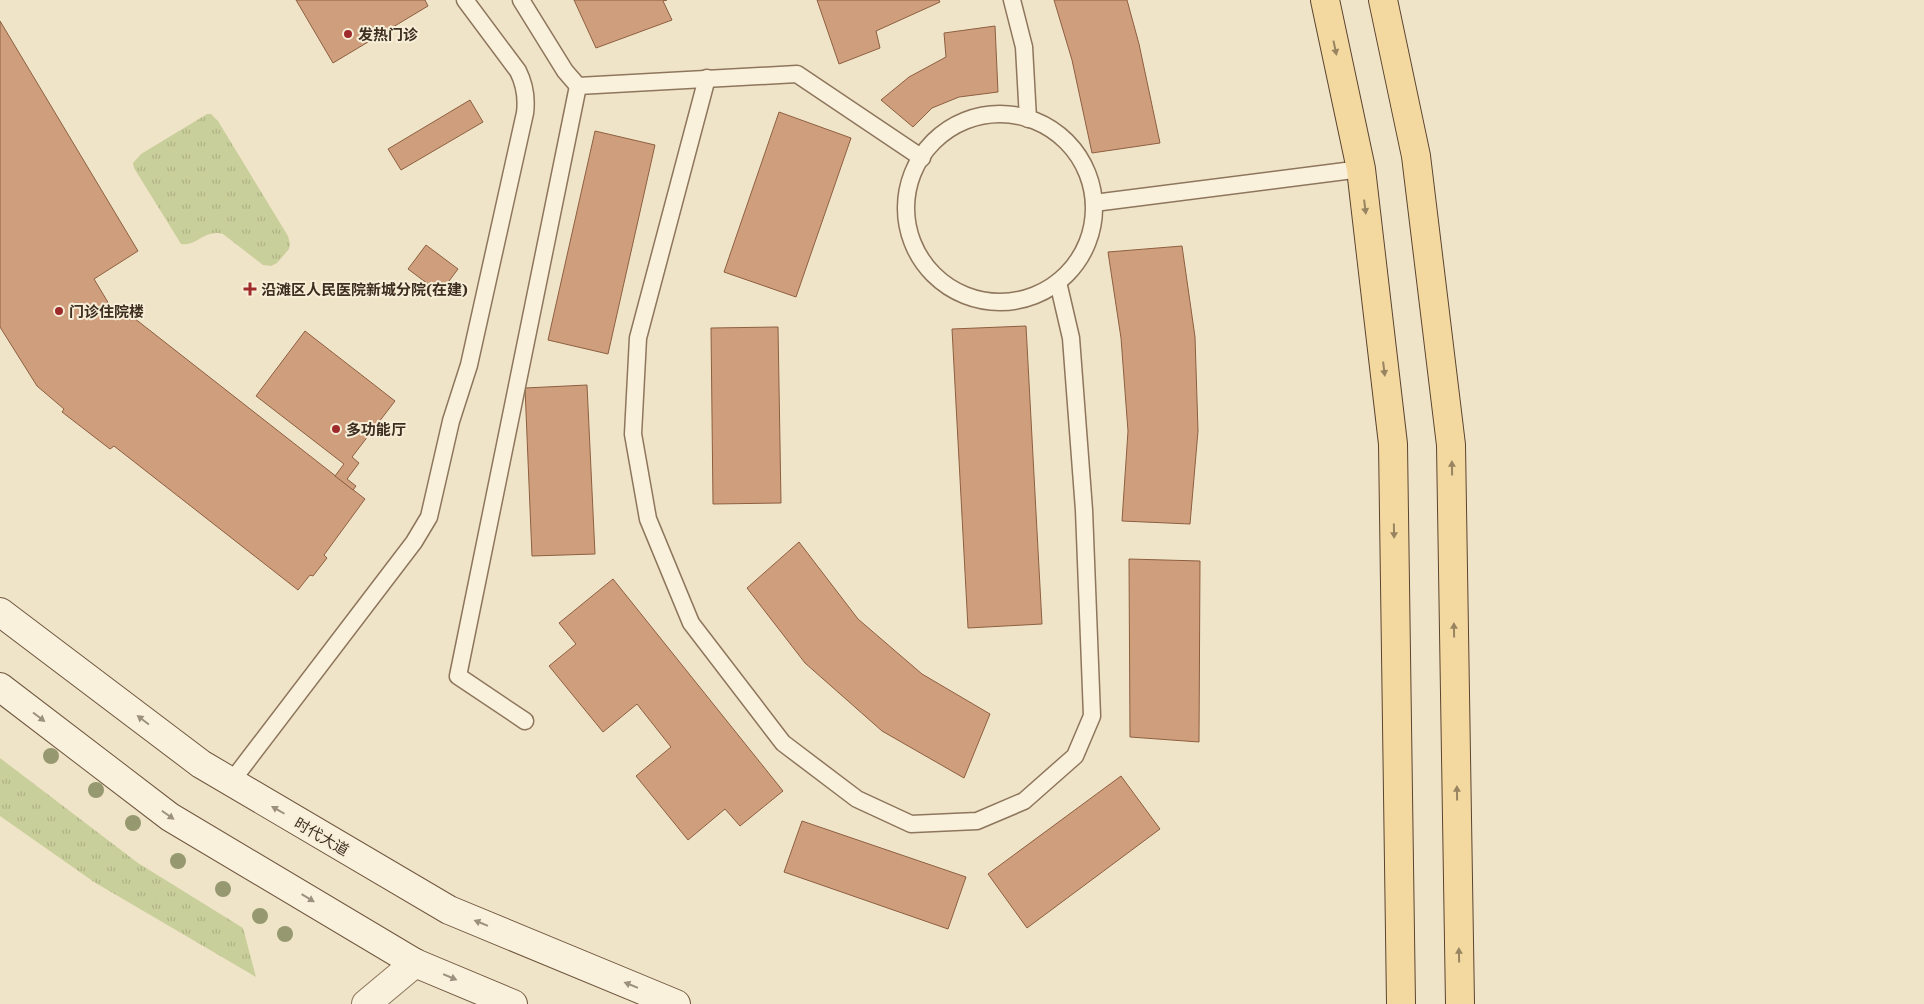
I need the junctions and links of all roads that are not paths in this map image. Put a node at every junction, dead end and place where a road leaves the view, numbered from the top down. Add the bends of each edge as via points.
1 (466, 0) edge
2 (521, 0) edge
3 (1012, 0) edge
4 (1324, 0) edge
5 (1383, 0) edge
6 (707, 78) junction
7 (578, 86) junction
8 (1028, 119) junction
9 (922, 158) junction
10 (1361, 169) junction
11 (1094, 203) junction
12 (1058, 282) junction
13 (0, 612) edge
14 (0, 687) edge
15 (524, 721) dead end
16 (230, 782) junction
17 (416, 963) junction
18 (366, 1004) edge
19 (513, 1004) edge
20 (676, 1004) edge
21 (1402, 1004) edge
22 (1460, 1004) edge

1 - 16 lane via 518,71 526,100 469,365 451,421 430,517
2 - 7 lane
3 - 8 lane via 1024,47
4 -> 10 main road
22 -> 5 main road via 1451,445 1416,156
6 - 7 lane
6 - 9 lane via 797,74
6 - 12 lane via 638,338 633,434 648,519 691,623 783,744 857,799 911,824 977,821 1024,801 1075,756 1092,716 1084,510 1074,376 1071,338
7 - 15 lane via 458,676
8 - 9 lane via 1006,114 962,122 942,134
8 - 11 lane via 1049,128 1066,142 1090,181
9 - 12 lane via 908,192 907,214 911,236 920,257 934,275 952,289 972,298 995,302 1018,301 1039,295
10 - 11 lane
10 -> 21 main road via 1393,444
11 - 12 lane via 1093,226 1086,247
16 -> 13 main road, 时代大道 via 201,764
14 -> 17 main road via 170,817
20 -> 16 main road, 时代大道 via 449,910
17 - 18 main road
17 -> 19 main road

